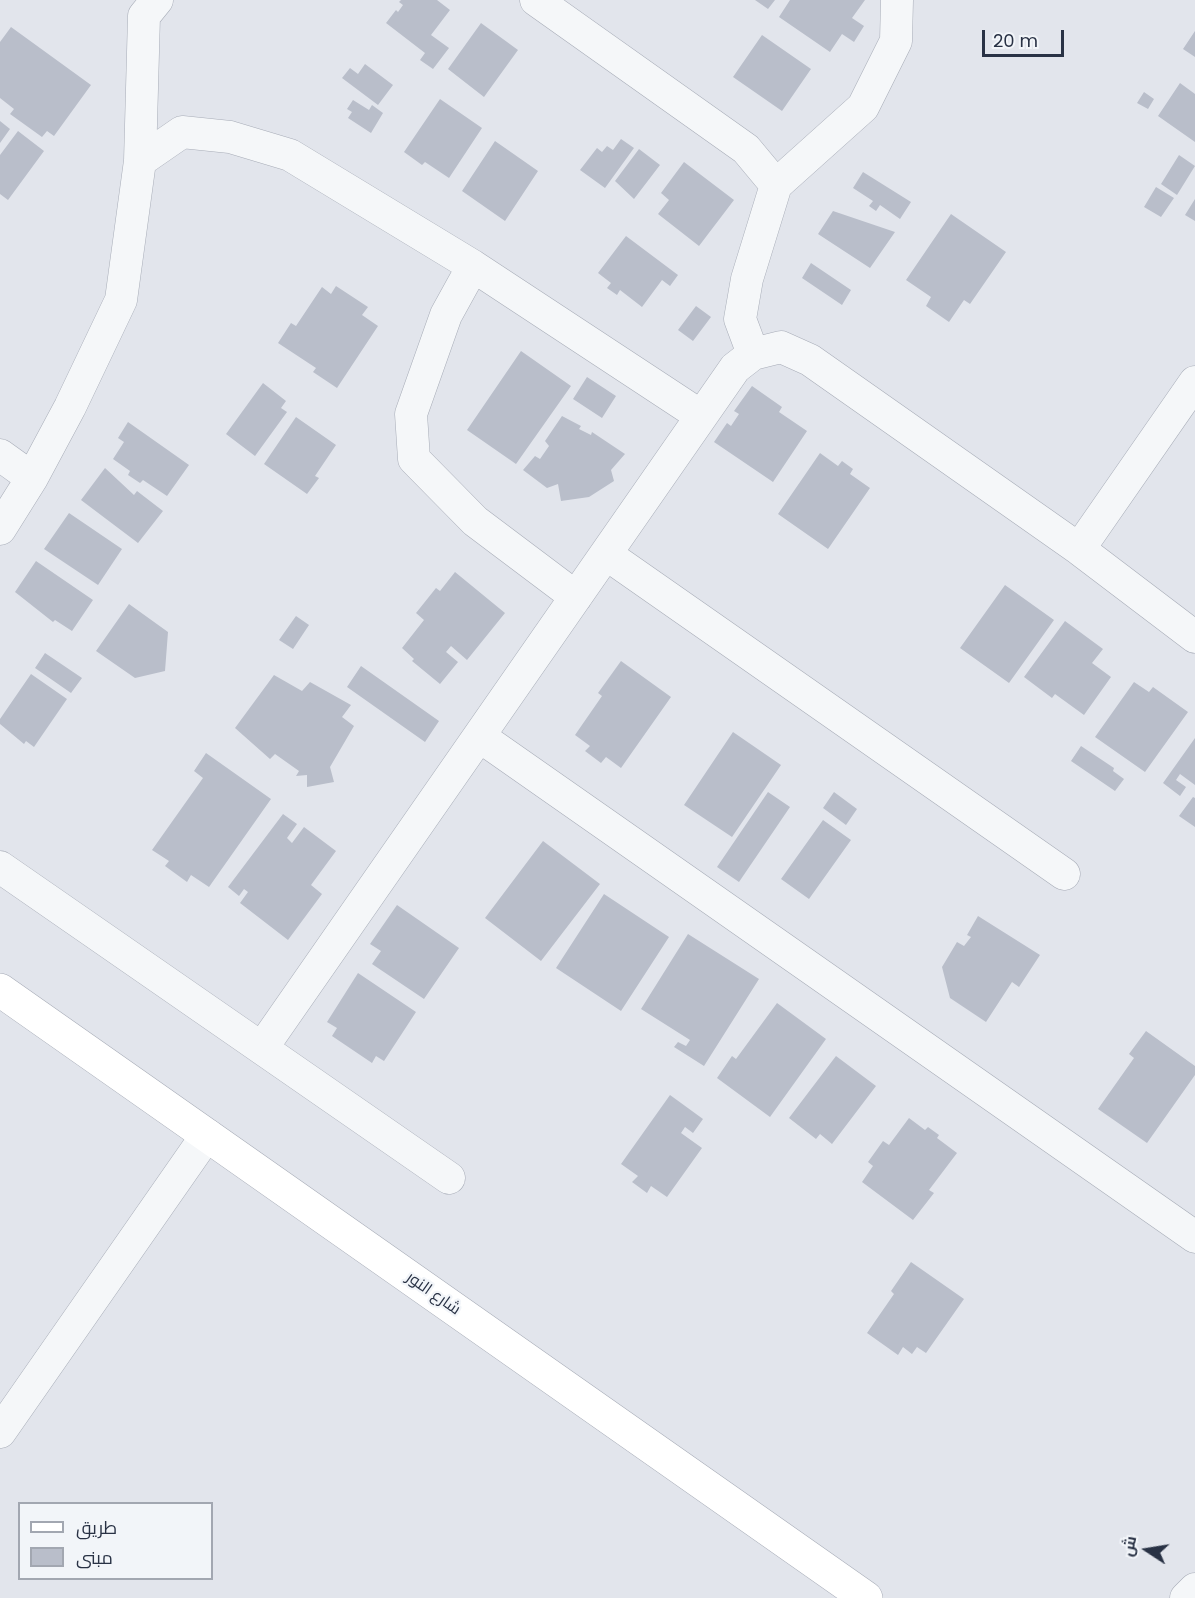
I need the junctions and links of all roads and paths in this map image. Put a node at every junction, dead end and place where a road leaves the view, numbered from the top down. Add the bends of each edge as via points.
1 (157, 0) edge
2 (536, 0) edge
3 (897, 0) edge
4 (140, 161) junction
5 (776, 185) junction
6 (473, 266) junction
7 (753, 354) junction
8 (1195, 382) edge
9 (701, 417) junction
10 (0, 455) edge
11 (32, 478) junction
12 (0, 529) edge
13 (1079, 549) junction
14 (606, 554) junction
15 (576, 597) junction
16 (1195, 638) edge
17 (479, 736) junction
18 (0, 867) edge
19 (1064, 874) dead end
20 (0, 990) edge
21 (262, 1048) junction
22 (207, 1135) junction
23 (449, 1178) dead end
24 (1195, 1237) edge
25 (0, 1432) edge
26 (1195, 1589) edge
27 (866, 1598) edge
28 (1186, 1598) edge

1 - 4 street via 144,16
2 - 5 street via 746,149
3 - 5 street via 896,41 863,107
4 - 6 street via 182,132 230,137 290,155
4 - 11 street via 121,300
5 - 7 street via 747,279 740,319
6 - 9 street
6 - 15 street via 446,315 411,414 414,459 475,521
7 - 9 street via 735,368
7 - 13 street via 781,347 810,360
8 - 13 street
9 - 14 street
10 - 11 street
11 - 12 street
13 - 16 street
14 - 15 street
14 - 19 street
15 - 17 street
17 - 21 street
17 - 24 street
18 - 21 street
20 - 22 street, شارع النور
21 - 23 street
22 - 25 street
22 - 27 street, شارع النور
26 - 28 street

